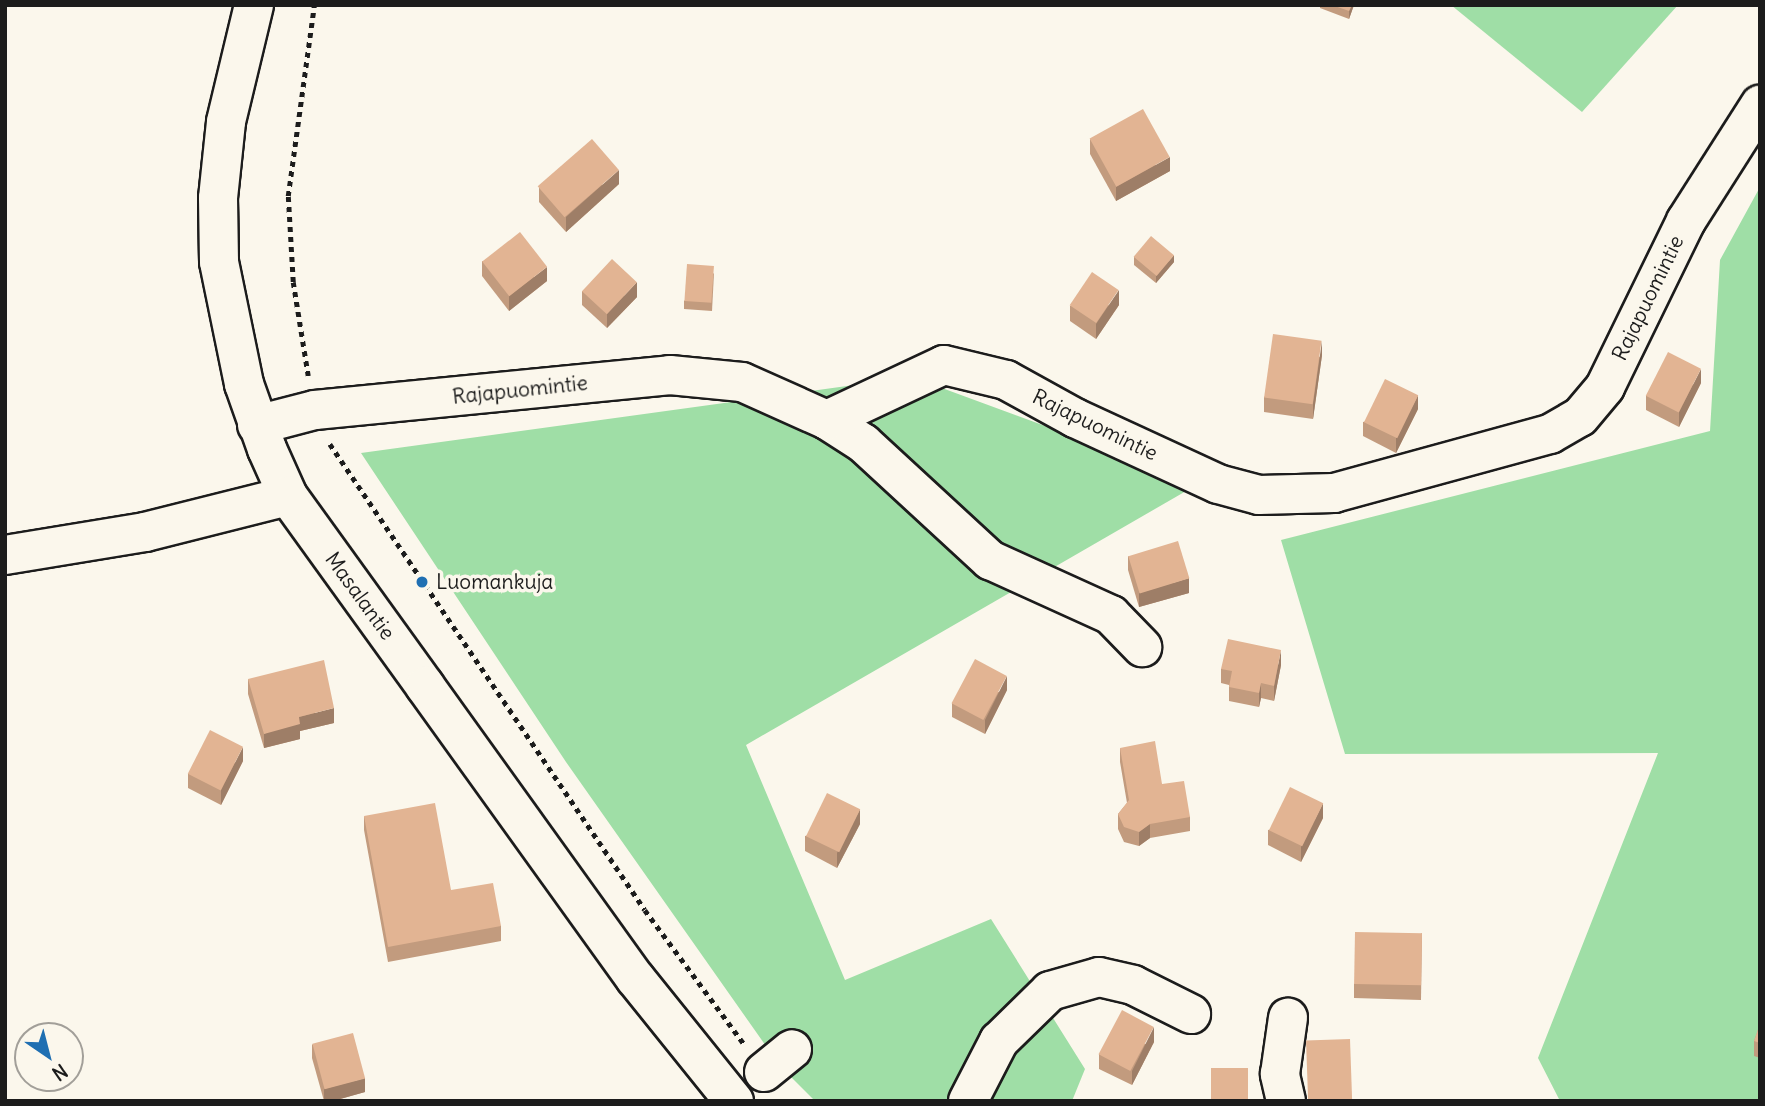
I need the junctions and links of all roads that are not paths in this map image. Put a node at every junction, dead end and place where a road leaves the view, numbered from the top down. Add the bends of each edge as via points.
1 (254, 5) edge
2 (1760, 105) edge
3 (827, 420) junction
4 (257, 425) junction
5 (288, 496) junction
6 (5, 555) edge
7 (1142, 647) dead end
8 (1191, 1014) dead end
9 (1287, 1018) dead end
10 (734, 1101) edge
11 (968, 1101) edge
12 (1286, 1101) edge

1 - 4 street, Masalantie via 226,122 218,198 219,262
2 - 3 street, Rajapuomintie via 1686,220 1605,387 1580,417 1550,434 1334,493 1259,495 1218,484 1075,418 1006,380 944,365
3 - 4 street, Rajapuomintie via 742,382 670,375 315,410
3 - 7 street via 863,443 990,560 1111,615
4 - 5 street, Masalantie
5 - 6 street via 145,532
5 - 10 street, Masalantie via 635,978
8 - 11 street via 1133,985 1099,976 1050,991 999,1041
9 - 12 street via 1280,1074

